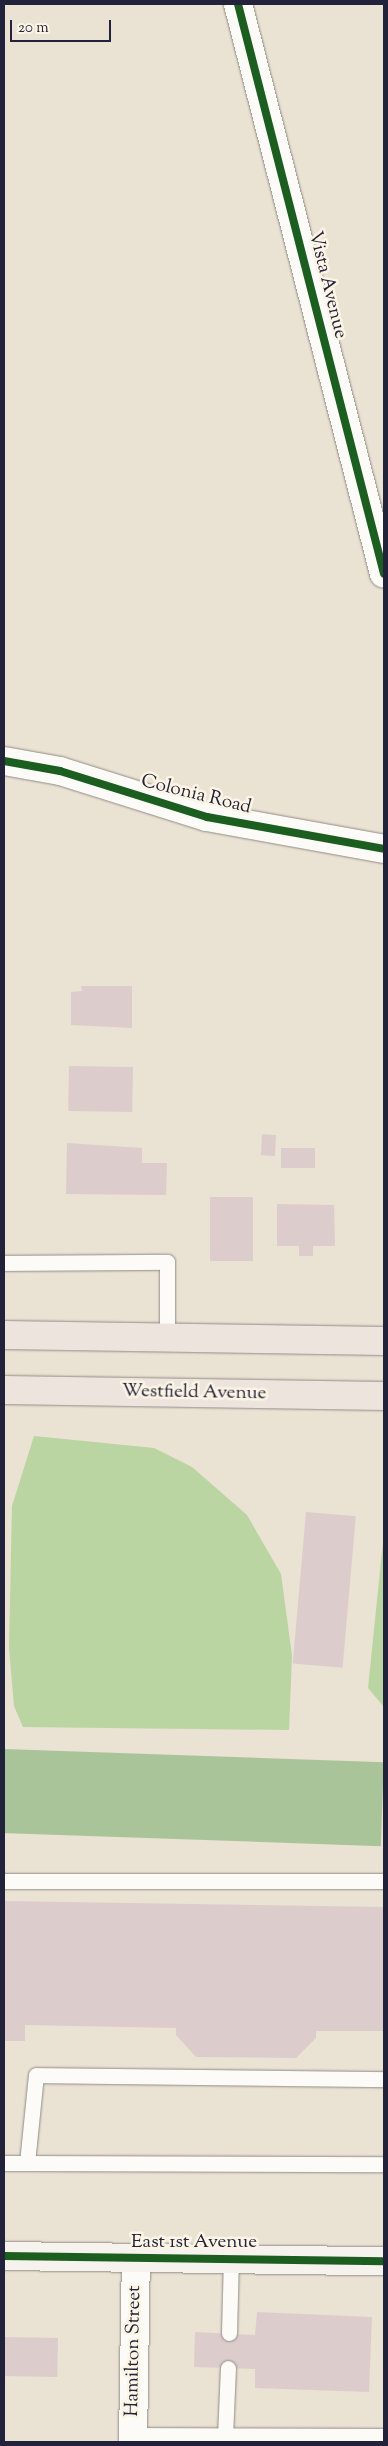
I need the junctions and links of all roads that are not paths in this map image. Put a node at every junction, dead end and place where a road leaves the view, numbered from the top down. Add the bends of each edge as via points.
1 (238, 4) edge
2 (384, 574) edge
3 (4, 761) edge
4 (384, 849) edge
5 (4, 1263) edge
6 (4, 1336) edge
7 (167, 1338) junction
8 (384, 1341) edge
9 (4, 1390) edge
10 (384, 1396) edge
11 (4, 1881) edge
12 (384, 1881) edge
13 (384, 2079) edge
14 (4, 2163) edge
15 (28, 2163) junction
16 (384, 2164) edge
17 (4, 2256) edge
18 (136, 2259) junction
19 (231, 2260) junction
20 (384, 2261) edge
21 (229, 2333) dead end
22 (228, 2368) dead end
23 (225, 2436) junction
24 (384, 2436) edge
25 (133, 2439) edge

1 - 2 street, Vista Avenue
3 - 4 street, Colonia Road via 60,771 207,817
5 - 7 lane via 167,1262
6 - 7 main road
7 - 8 main road
9 - 10 main road, Westfield Avenue
11 - 12 lane
13 - 15 lane via 36,2075
14 - 15 lane
15 - 16 lane
17 - 18 street, East 1st Avenue
18 - 19 street, East 1st Avenue
18 - 25 street, Hamilton Street
19 - 20 street, East 1st Avenue
19 - 21 lane
22 - 23 lane
23 - 24 lane
23 - 25 lane

